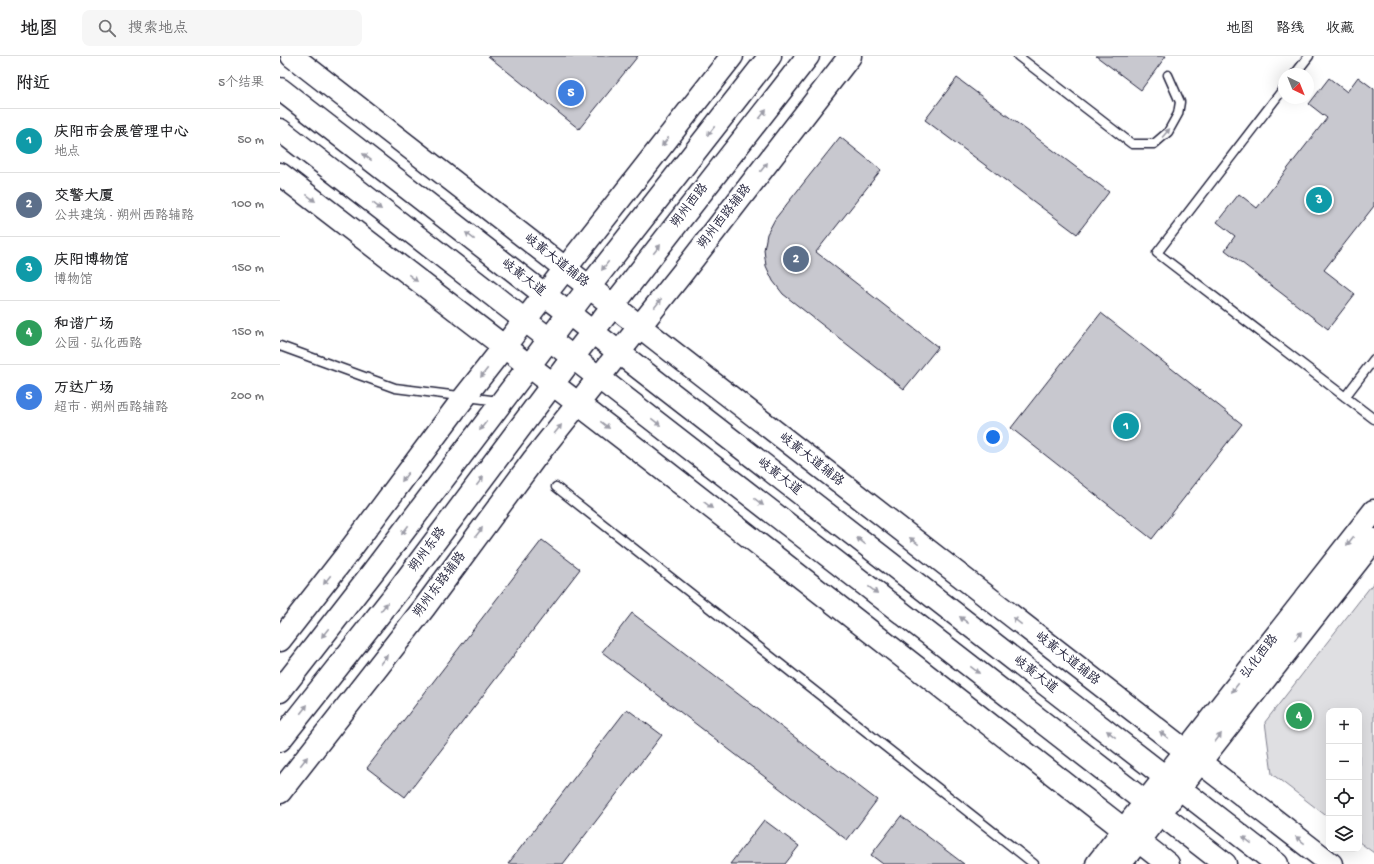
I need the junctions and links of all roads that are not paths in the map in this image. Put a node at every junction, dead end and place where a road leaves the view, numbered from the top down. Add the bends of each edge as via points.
1 (292, 56) edge
2 (732, 56) edge
3 (770, 56) edge
4 (808, 56) edge
5 (850, 56) edge
6 (1018, 56) edge
7 (1309, 56) edge
8 (1300, 68) edge
9 (1168, 75) dead end
10 (280, 89) edge
11 (1278, 96) edge
12 (280, 130) edge
13 (280, 174) edge
14 (566, 269) junction
15 (589, 287) junction
16 (545, 295) junction
17 (613, 305) junction
18 (569, 314) junction
19 (525, 320) junction
20 (640, 327) junction
21 (592, 332) junction
22 (549, 339) junction
23 (280, 346) edge
24 (504, 348) junction
25 (619, 353) junction
26 (573, 357) junction
27 (1374, 359) edge
28 (528, 366) junction
29 (599, 378) junction
30 (552, 384) junction
31 (465, 397) junction
32 (1345, 397) junction
33 (502, 401) junction
34 (578, 404) junction
35 (1374, 419) edge
36 (556, 487) dead end
37 (1374, 511) edge
38 (1374, 540) edge
39 (280, 640) edge
40 (280, 690) edge
41 (280, 740) edge
42 (1192, 757) junction
43 (1173, 782) junction
44 (280, 792) edge
45 (1153, 808) junction
46 (1131, 835) junction
47 (1034, 864) edge
48 (1097, 864) edge
49 (1120, 864) edge
50 (1168, 864) edge
51 (1225, 864) edge
52 (1278, 864) edge
53 (1331, 864) edge

1 - 14 main road, 岐黄大道辅路
2 -> 14 main road
3 -> 15 main road
17 -> 4 main road, 朔州西路
20 -> 5 main road, 朔州西路辅路
6 -> 9 lane via 1132,144 1154,144 1168,132 1178,114 1180,102
7 - 8 lane
16 -> 10 main road, 岐黄大道
11 - 32 lane via 1157,253
12 -> 19 main road
13 -> 24 main road
14 - 15 main road, 岐黄大道辅路
14 - 16 main road
15 - 17 main road, 岐黄大道辅路
15 - 18 main road
16 - 18 main road, 岐黄大道
16 - 19 main road
17 - 20 main road, 岐黄大道辅路
17 - 21 main road, 朔州西路
18 - 21 main road, 岐黄大道
18 - 22 main road
19 - 22 main road
19 - 24 main road
20 - 25 main road, 朔州西路辅路
42 -> 20 main road, 岐黄大道辅路
21 - 25 main road, 岐黄大道
21 - 26 main road, 朔州西路
22 - 26 main road
22 - 28 main road
23 - 31 lane via 395,388
24 - 28 main road
24 -> 31 main road
25 - 29 main road, 朔州西路辅路
43 -> 25 main road, 岐黄大道
26 - 29 main road
26 - 30 main road, 朔州东路
27 - 32 lane
28 - 30 main road
28 - 33 main road
29 - 34 main road, 朔州东路辅路
29 -> 45 main road
30 - 34 main road
41 -> 30 main road, 朔州东路 via 397,592
31 - 33 lane
31 -> 39 main road
32 - 35 lane
33 -> 40 main road
44 -> 34 main road, 朔州东路辅路 via 424,608
34 -> 46 main road
36 - 47 lane
37 -> 42 main road, 弘化西路
42 -> 38 main road, 弘化西路
42 - 43 main road, 弘化西路
53 -> 42 main road, 岐黄大道辅路
43 - 45 main road, 弘化西路
52 -> 43 main road, 岐黄大道
45 - 46 main road, 弘化西路
45 - 51 main road
46 - 48 main road
46 - 49 main road
46 - 50 main road

